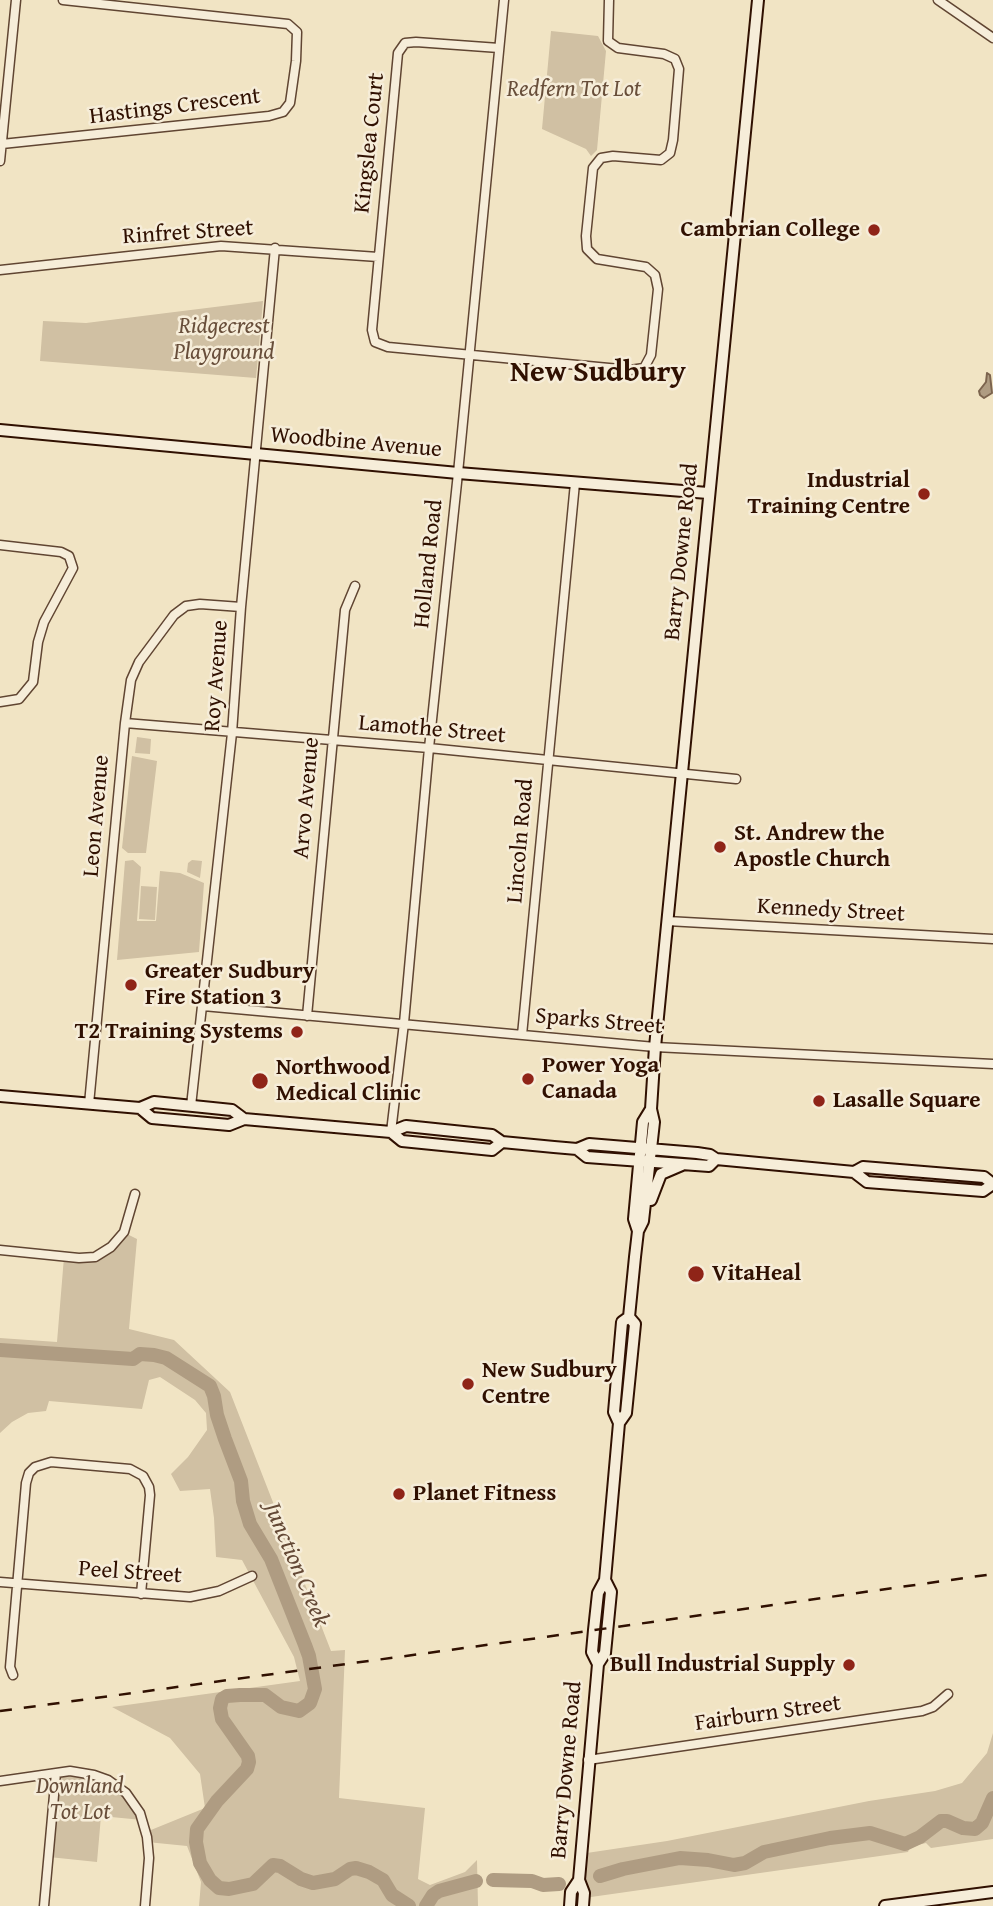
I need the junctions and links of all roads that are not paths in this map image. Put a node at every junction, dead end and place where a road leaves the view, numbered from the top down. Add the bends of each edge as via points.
1 (16, 0) edge
2 (63, 0) edge
3 (504, 0) edge
4 (609, 0) edge
5 (938, 0) edge
6 (758, 2) edge
7 (993, 38) edge
8 (499, 48) junction
9 (2, 144) edge
10 (0, 161) edge
11 (275, 248) junction
12 (378, 257) junction
13 (0, 270) edge
14 (470, 354) junction
15 (0, 430) edge
16 (257, 455) junction
17 (458, 473) junction
18 (575, 483) junction
19 (708, 493) junction
20 (0, 545) edge
21 (355, 586) dead end
22 (242, 607) junction
23 (0, 702) edge
24 (125, 723) junction
25 (232, 733) junction
26 (332, 741) junction
27 (429, 748) junction
28 (549, 760) junction
29 (682, 774) junction
30 (736, 779) dead end
31 (667, 921) junction
32 (993, 939) edge
33 (203, 1006) junction
34 (307, 1016) junction
35 (404, 1023) junction
36 (522, 1035) junction
37 (655, 1047) junction
38 (993, 1064) edge
39 (0, 1096) edge
40 (89, 1104) junction
41 (191, 1106) junction
42 (140, 1108) junction
43 (244, 1119) junction
44 (391, 1132) junction
45 (576, 1149) junction
46 (646, 1149) junction
47 (607, 1158) junction
48 (716, 1160) junction
49 (644, 1161) junction
50 (685, 1164) junction
51 (637, 1182) junction
52 (993, 1184) edge
53 (135, 1194) dead end
54 (644, 1215) junction
55 (638, 1231) junction
56 (0, 1250) edge
57 (252, 1576) dead end
58 (0, 1582) edge
59 (17, 1584) junction
60 (141, 1594) junction
61 (13, 1675) dead end
62 (948, 1694) dead end
63 (588, 1760) junction
64 (56, 1773) junction
65 (0, 1781) edge
66 (579, 1880) junction
67 (993, 1892) edge
68 (44, 1906) edge
69 (145, 1906) edge
70 (570, 1906) edge
71 (583, 1906) edge
72 (890, 1906) edge

1 - 9 street
2 - 9 street, Hastings Crescent via 288,24 296,32 290,103 283,112 269,117
3 - 8 street, Holland Road
4 - 14 street via 608,41 618,48 664,54 675,59 678,69 670,153 660,160 601,158 593,169 586,236 587,249 597,259 646,267 655,275 658,289 651,355 644,368 630,370
5 - 7 street
6 - 19 main road, Barry Downe Road
8 - 12 street, Kingslea Court via 416,41 405,43 398,53
8 - 14 street, Holland Road
9 - 10 street
11 - 12 street, Rinfret Street
11 - 13 street, Rinfret Street via 221,246
11 - 16 street, Roy Avenue
12 - 14 street, Kingslea Court via 375,342
14 - 17 street, Holland Road
15 - 16 main road, Woodbine Avenue
16 - 17 main road, Woodbine Avenue
16 - 22 street, Roy Avenue
17 - 18 main road, Woodbine Avenue
17 - 27 street, Holland Road
18 - 19 main road, Woodbine Avenue
18 - 28 street, Lincoln Road
19 - 29 main road, Barry Downe Road
20 - 23 street via 61,552 69,556 74,568 44,622 33,682 19,699
21 - 26 street, Arvo Avenue via 345,610
22 - 24 street, Leon Avenue via 201,604 186,606 174,615 139,662 131,680
22 - 25 street, Roy Avenue
24 - 25 street, Lamothe Street
24 - 40 street, Leon Avenue
25 - 26 street, Lamothe Street
25 - 33 street, Roy Avenue
26 - 27 street, Lamothe Street
26 - 34 street, Arvo Avenue
27 - 28 street, Lamothe Street
27 - 35 street, Holland Road
28 - 29 street, Lamothe Street
28 - 36 street, Lincoln Road
29 - 30 street, Lamothe Street
29 - 31 main road, Barry Downe Road
31 - 32 street, Kennedy Street
31 - 37 main road, Barry Downe Road
33 - 34 street, Sparks Street
33 - 41 street, Roy Avenue
34 - 35 street, Sparks Street
35 - 36 street, Sparks Street
35 - 44 street, Holland Road
36 - 37 street, Sparks Street
37 - 38 street, Sparks Street
37 - 46 main road, Barry Downe Road via 651,1109 643,1122
39 - 40 main road
40 - 42 main road
41 - 42 main road via 154,1102
41 - 43 main road via 232,1110
42 - 43 main road via 152,1118 229,1125
43 - 44 main road
44 - 45 main road via 402,1141 492,1150 502,1142
45 - 46 main road via 589,1144
45 - 47 main road via 587,1157
46 - 48 main road via 710,1155
46 - 49 main road, Barry Downe Road
47 - 49 main road
47 - 51 main road via 624,1165
48 - 50 main road via 709,1166
48 - 52 main road via 854,1172 863,1167 984,1178
49 - 50 main road
49 - 51 main road, Barry Downe Road
49 - 54 main road, Barry Downe Road
50 - 54 main road via 658,1177
51 - 55 main road, Barry Downe Road via 634,1219
53 - 56 street via 124,1232 95,1257
54 - 55 main road, Barry Downe Road
55 - 63 main road, Barry Downe Road via 629,1317 622,1322 614,1412 620,1423 605,1580 598,1593 594,1630 593,1652 598,1664
57 - 60 street, Peel Street via 206,1595
58 - 59 street, Peel Street
59 - 60 street, Peel Street
59 - 60 street via 29,1473 42,1463 64,1463 130,1469 147,1481 150,1495
59 - 61 street
62 - 63 street, Fairburn Street via 922,1711
63 - 66 main road, Barry Downe Road
64 - 65 street
64 - 68 street
64 - 69 street via 94,1775 118,1786 133,1801 145,1824 149,1847
66 - 70 main road, Barry Downe Road via 571,1892
66 - 71 main road, Barry Downe Road
67 - 72 main road

